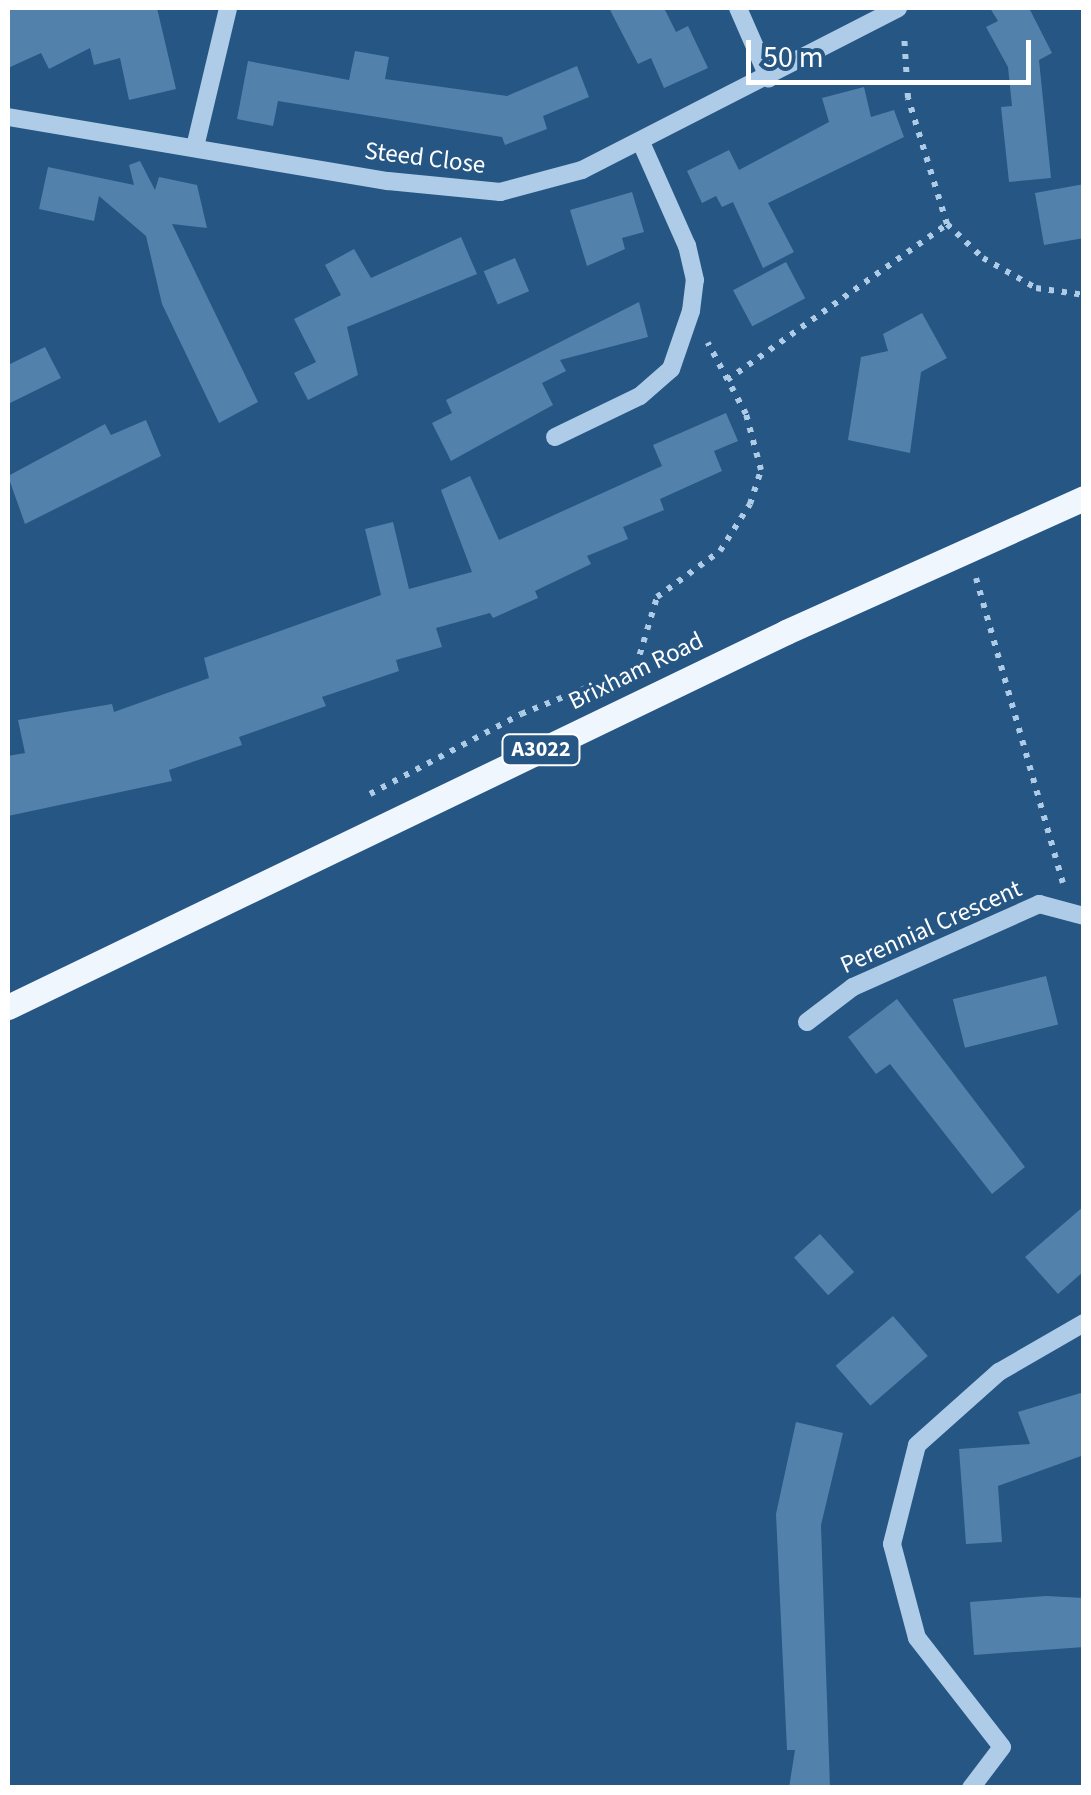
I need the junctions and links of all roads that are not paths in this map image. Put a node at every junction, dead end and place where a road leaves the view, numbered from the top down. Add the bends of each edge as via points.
1 (228, 8) edge
2 (738, 8) edge
3 (901, 16) edge
4 (769, 79) junction
5 (8, 117) edge
6 (641, 142) junction
7 (196, 147) junction
8 (554, 437) dead end
9 (1081, 500) edge
10 (1077, 914) edge
11 (8, 1007) edge
12 (807, 1022) dead end
13 (1084, 1323) edge
14 (970, 1788) edge

1 - 7 street
2 - 4 street
3 - 4 street, Steed Close
4 - 6 street, Steed Close
5 - 7 street, Steed Close
6 - 7 street, Steed Close via 582,170 500,192 418,186
6 - 8 street via 686,246 695,280 691,311 671,369 640,396
9 - 11 main road, Brixham Road / A3022 via 970,546
10 - 12 street, Perennial Crescent via 1039,904 853,986
13 - 14 street via 999,1372 917,1445 892,1544 917,1638 1002,1747

